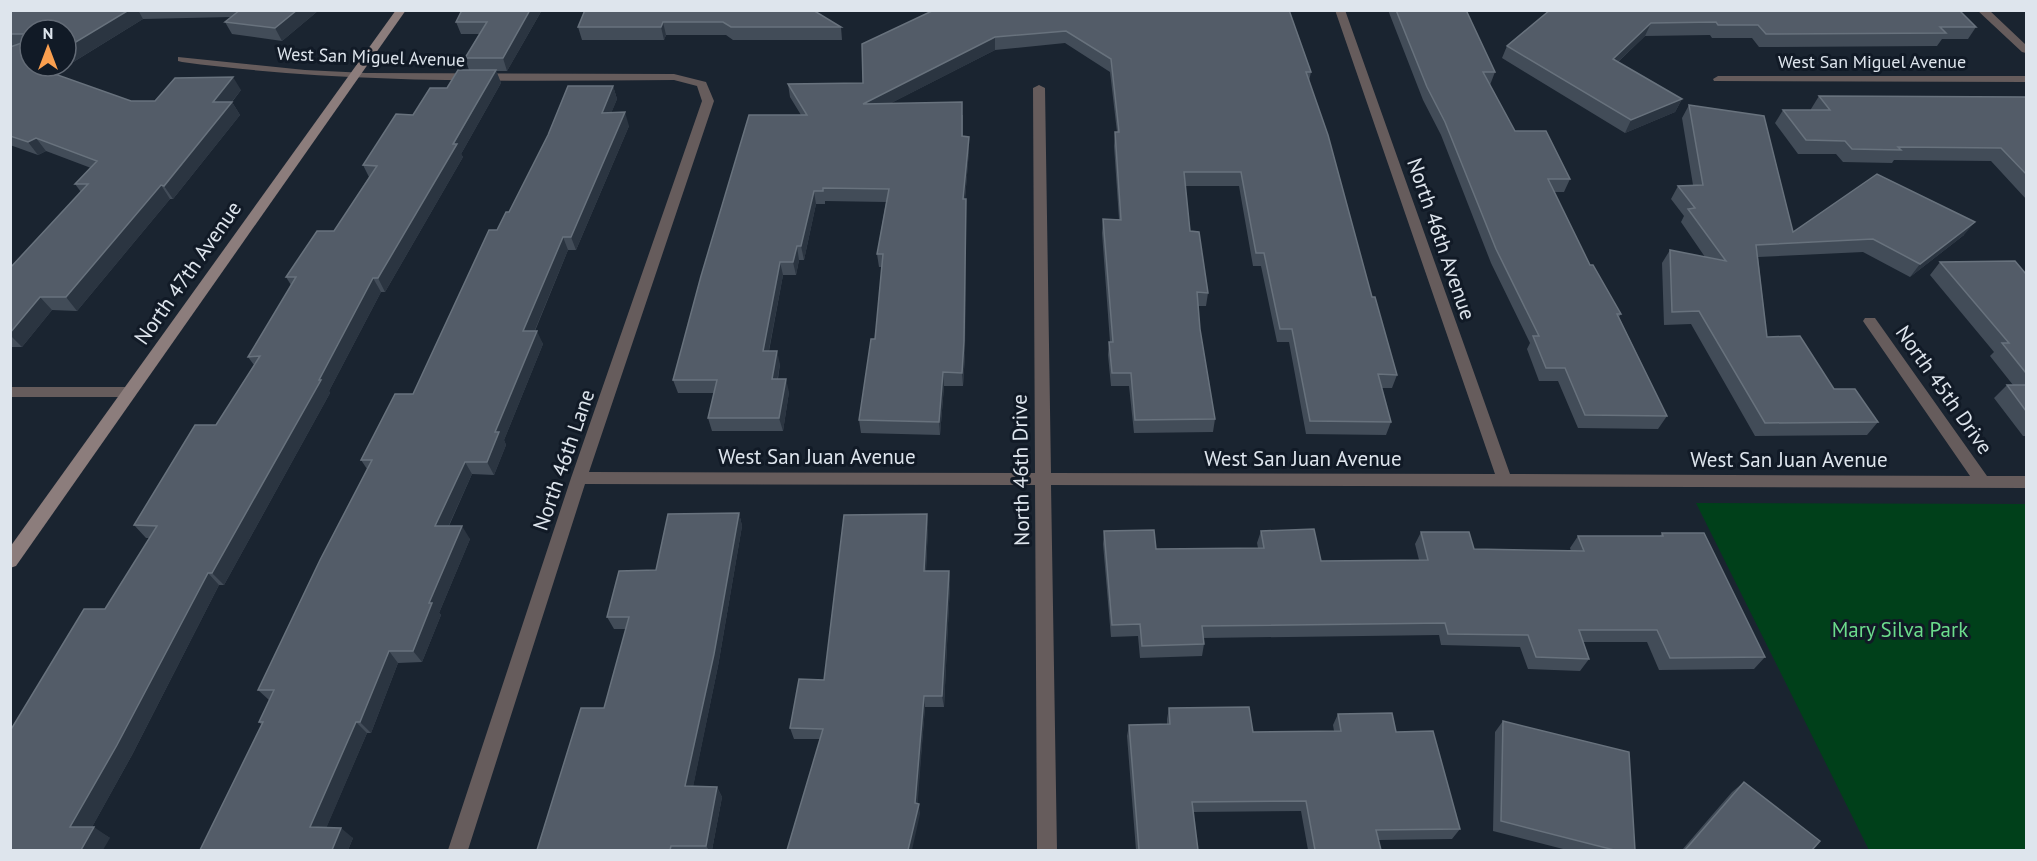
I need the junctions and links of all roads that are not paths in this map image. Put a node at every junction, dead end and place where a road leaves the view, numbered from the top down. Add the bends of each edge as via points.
1 (401, 10) edge
2 (1340, 10) edge
3 (1982, 10) edge
4 (2026, 50) edge
5 (182, 59) dead end
6 (355, 76) junction
7 (1718, 79) dead end
8 (2026, 79) edge
9 (702, 84) joint
10 (1039, 88) dead end
11 (1870, 321) dead end
12 (10, 392) edge
13 (130, 392) junction
14 (579, 478) junction
15 (1042, 479) junction
16 (1505, 480) junction
17 (1983, 482) junction
18 (2026, 482) edge
19 (10, 561) edge
20 (458, 850) edge
21 (1047, 850) edge

1 - 6 street, North 47th Avenue
2 - 16 street, North 46th Avenue
3 - 4 street
5 - 6 street, West San Miguel Avenue
6 - 9 street, West San Miguel Avenue via 674,76
6 - 13 street, North 47th Avenue
7 - 8 street, West San Miguel Avenue
9 - 14 street, North 46th Lane via 708,100
10 - 15 street, North 46th Drive
11 - 17 street, North 45th Drive
12 - 13 street
13 - 19 street, North 47th Avenue
14 - 15 street, West San Juan Avenue
14 - 20 street, North 46th Lane
15 - 16 street, West San Juan Avenue
15 - 21 street, North 46th Drive
16 - 17 street, West San Juan Avenue
17 - 18 street, West San Juan Avenue

